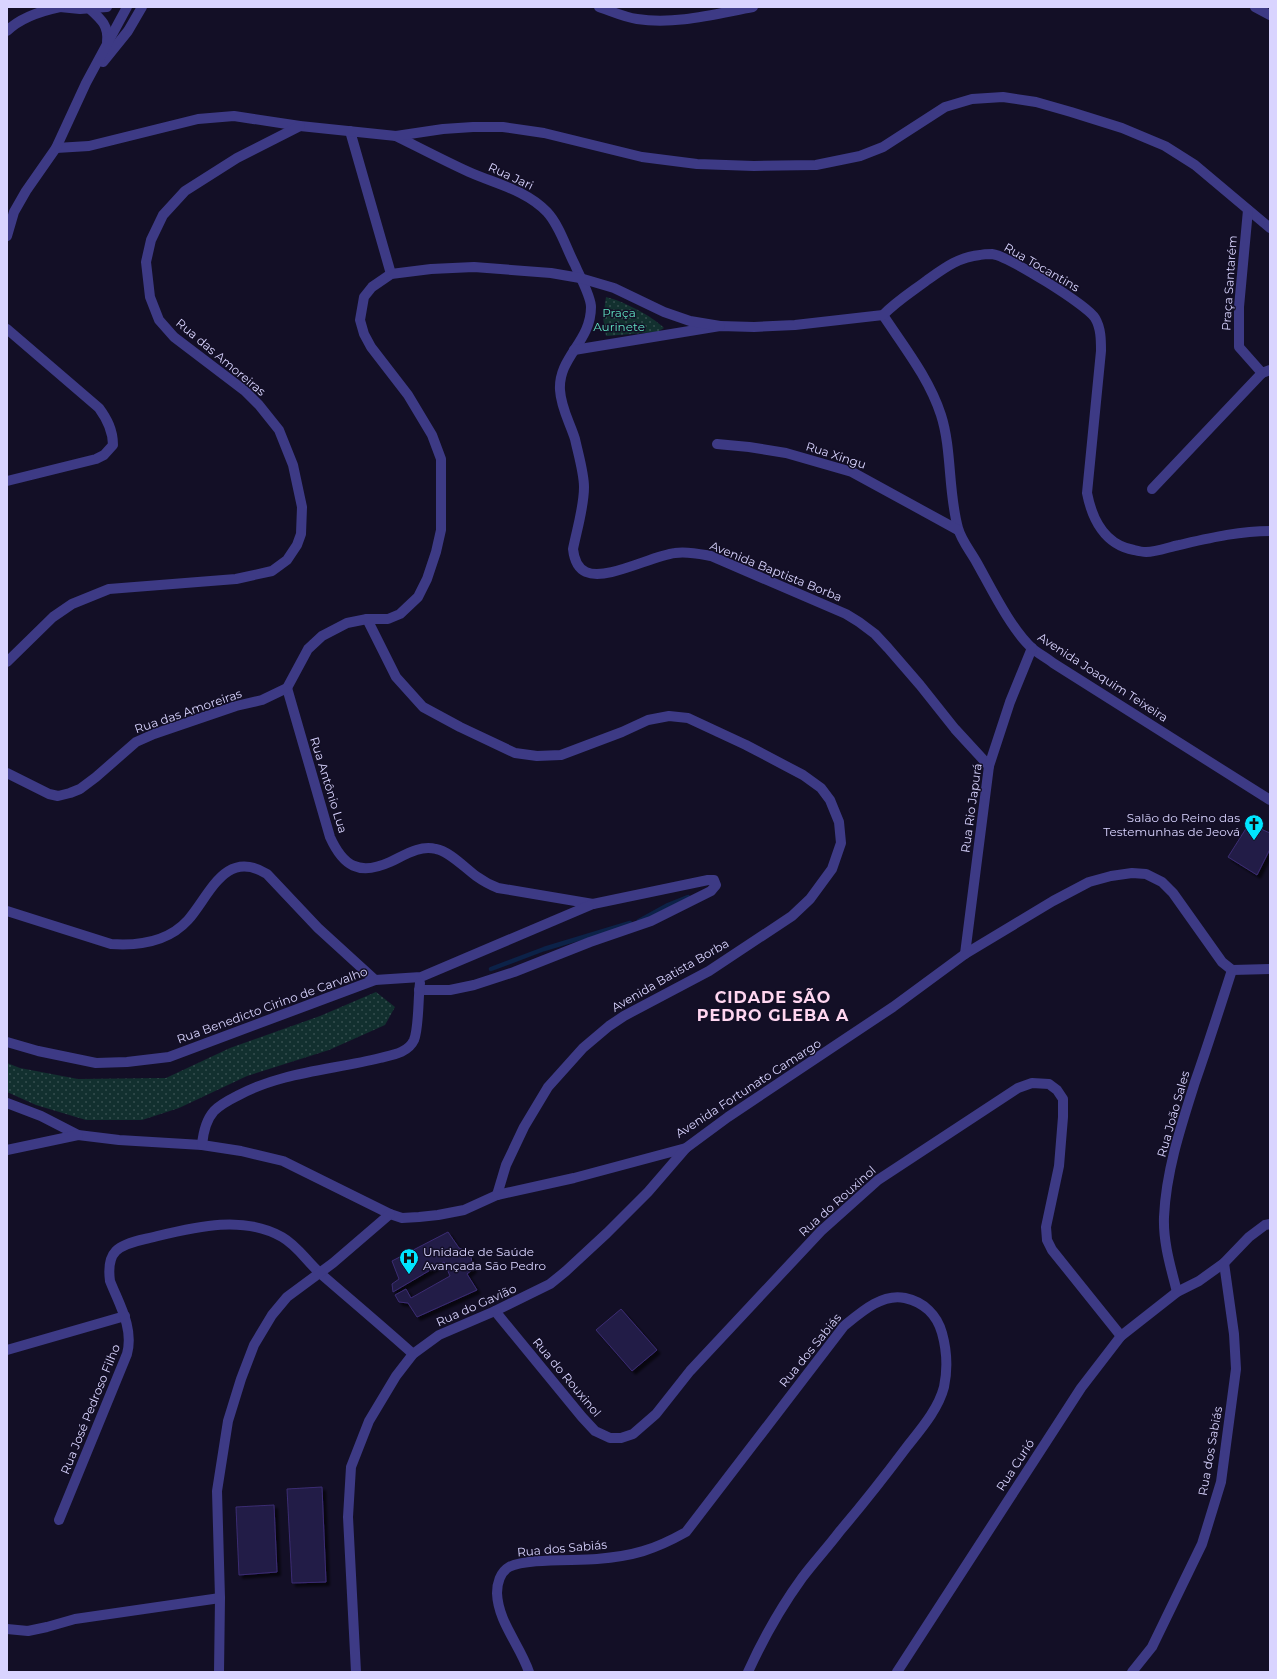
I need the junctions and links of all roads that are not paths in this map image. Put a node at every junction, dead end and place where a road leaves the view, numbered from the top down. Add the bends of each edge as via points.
1 (60, 7) edge
2 (107, 7) edge
3 (127, 7) edge
4 (142, 7) edge
5 (599, 7) edge
6 (752, 7) edge
7 (1255, 7) edge
8 (90, 9) junction
9 (1270, 15) edge
10 (7, 31) edge
11 (107, 44) junction
12 (86, 83) junction
13 (300, 126) junction
14 (350, 131) junction
15 (396, 136) junction
16 (56, 148) junction
17 (1248, 210) junction
18 (1270, 228) edge
19 (7, 236) edge
20 (391, 274) junction
21 (580, 278) junction
22 (883, 316) junction
23 (720, 326) junction
24 (7, 329) edge
25 (574, 350) junction
26 (1266, 371) edge
27 (717, 444) dead end
28 (7, 481) edge
29 (1152, 489) dead end
30 (958, 530) junction
31 (1270, 531) edge
32 (367, 619) junction
33 (1032, 648) junction
34 (7, 662) edge
35 (287, 688) junction
36 (989, 766) junction
37 (7, 773) edge
38 (1270, 800) edge
39 (593, 904) junction
40 (7, 911) edge
41 (965, 954) junction
42 (1270, 969) edge
43 (1232, 970) junction
44 (421, 977) junction
45 (375, 980) junction
46 (419, 990) junction
47 (7, 1042) edge
48 (7, 1103) edge
49 (78, 1135) junction
50 (202, 1145) junction
51 (686, 1148) junction
52 (7, 1150) edge
53 (497, 1195) junction
54 (390, 1214) junction
55 (1270, 1224) edge
56 (1224, 1263) junction
57 (319, 1273) junction
58 (1177, 1292) junction
59 (496, 1311) junction
60 (125, 1316) junction
61 (1121, 1336) junction
62 (7, 1350) edge
63 (413, 1354) junction
64 (59, 1520) dead end
65 (220, 1598) junction
66 (7, 1629) edge
67 (219, 1672) edge
68 (356, 1672) edge
69 (529, 1672) edge
70 (748, 1672) edge
71 (897, 1672) edge
72 (1132, 1672) edge

1 - 8 street
1 - 10 street via 26,18 12,25
2 - 8 street
3 - 11 street
4 - 12 street via 128,30
5 - 6 street via 636,19 660,20 689,18
7 - 9 street
8 - 11 street via 106,26
11 - 12 street
12 - 16 street
13 - 14 street
13 - 16 street via 234,116 217,117 198,119 89,146
13 - 34 street, Rua das Amoreiras via 237,158 185,191 163,215 151,240 146,262 150,298 160,320 174,337 245,391 260,405 279,430 293,465 302,507 301,534 296,546 287,560 272,571 236,580 109,589 72,604 53,617
14 - 15 street
14 - 20 street
15 - 17 street via 443,129 503,127 544,133 642,157 697,164 816,166 860,156 883,147 945,107 972,99 1003,97 1036,102 1071,112 1122,128 1165,146 1195,166
15 - 21 street, Rua Jari via 470,172 514,189 534,201 554,222
16 - 19 street via 14,212
17 - 18 street
17 - 26 street, Praça Santarém via 1239,307 1239,347
20 - 21 street via 474,267
20 - 32 street via 372,287 364,297 360,320 371,347 408,395 432,435 438,451 442,476 441,530 427,579 418,596 400,614 388,619
21 - 23 street via 614,288 690,321
21 - 25 street, Avenida Baptista Borba via 591,305 589,326
22 - 23 street via 795,325
22 - 30 street, Avenida Joaquim Teixeira via 919,368 934,394 942,416
22 - 31 street, Rua Tocantins via 896,302 958,260 993,254 1008,260 1076,301 1090,312 1101,333 1087,492 1090,507 1104,533 1126,549 1146,552 1227,534
23 - 25 street
24 - 28 street via 99,408 108,420 114,445 96,459
25 - 36 street, Avenida Baptista Borba via 561,376 560,389 584,486 573,549 578,566 585,572 597,574 676,553 698,553 711,556 846,614 884,643 955,730
26 - 29 street, Praça Santarém
27 - 30 street, Rua Xingu via 786,453 852,472
30 - 33 street, Avenida Joaquim Teixeira via 1004,611
32 - 35 street via 347,624 322,636 308,649
32 - 53 street, Avenida Batista Borba via 396,677 423,707 515,754 561,755 648,720 668,716 688,718 803,775 821,788 830,800 839,822 841,843 832,869 810,899 792,916 709,971 624,1016 583,1048 548,1087 524,1127 506,1165
33 - 36 street, Rua Rio Japurá via 1010,702
33 - 38 street, Avenida Joaquim Teixeira
35 - 37 street, Rua das Amoreiras via 262,700 236,706 136,742 96,778 70,793 58,796 48,794
35 - 39 street, Rua Antônio Lua via 330,837 336,850 351,866 373,867 415,850 437,849 486,883 498,888
36 - 41 street, Rua Rio Japurá
39 - 44 street, Rua Benedicto Cirino de Carvalho
39 - 46 street, Rua Benedicto Cirino de Carvalho via 701,881 714,880 716,885 699,898 651,921 514,972 450,990
40 - 45 street via 111,944 130,946 163,937 188,920 212,886 226,872 237,868 258,868 268,874 318,928
41 - 43 street, Avenida Fortunato Camargo via 1089,882 1132,873 1146,874 1162,882 1173,893 1222,962
41 - 51 street, Avenida Fortunato Camargo via 893,1007
42 - 43 street
43 - 58 street, Rua João Sales via 1176,1143 1169,1178 1164,1218 1165,1234
44 - 45 street, Rua Benedicto Cirino de Carvalho
44 - 46 street
45 - 47 street, Rua Benedicto Cirino de Carvalho via 169,1057 96,1063
46 - 50 street via 414,1041 400,1053 318,1069 265,1083 214,1112 203,1135
48 - 49 street, Avenida Fortunato Camargo
49 - 50 street, Avenida Fortunato Camargo
49 - 52 street
50 - 54 street, Avenida Fortunato Camargo via 283,1161
51 - 53 street, Avenida Fortunato Camargo via 574,1178
51 - 59 street, Rua do Gavião via 648,1192 566,1271 550,1284
53 - 54 street, Avenida Fortunato Camargo via 464,1210 438,1216 402,1218
54 - 57 street
55 - 56 street, Rua Curió via 1249,1237
56 - 58 street, Rua Curió
56 - 72 street, Rua dos Sabiás via 1236,1369 1221,1482 1202,1544 1152,1647
57 - 60 street, Rua José Pedroso Filho via 298,1249 281,1236 262,1229 220,1225 192,1228 134,1242 119,1248 112,1255 108,1272
57 - 63 street, Rua José Pedroso Filho
57 - 65 street via 287,1297 272,1315 254,1345 228,1421 217,1491
58 - 61 street, Rua Curió
59 - 61 street, Rua do Rouxinol via 595,1431 610,1438 633,1434 656,1414 690,1371 821,1231 878,1180 1018,1088 1032,1083 1042,1083 1049,1084 1063,1098 1059,1166 1046,1227 1047,1240 1052,1250
59 - 63 street, Rua do Gavião via 439,1335
60 - 62 street
60 - 64 street, Rua José Pedroso Filho via 130,1333 127,1354
61 - 71 street, Rua Curió via 1081,1388
63 - 68 street, Rua do Gavião via 396,1376 369,1421 352,1467 348,1517
65 - 66 street via 75,1619 28,1631
65 - 67 street
69 - 70 street, Rua dos Sabiás via 502,1617 497,1595 501,1574 506,1569 526,1563 638,1554 662,1546 686,1532 844,1326 864,1309 894,1296 920,1304 932,1312 941,1331 946,1356 944,1388 931,1416 802,1578 762,1640

